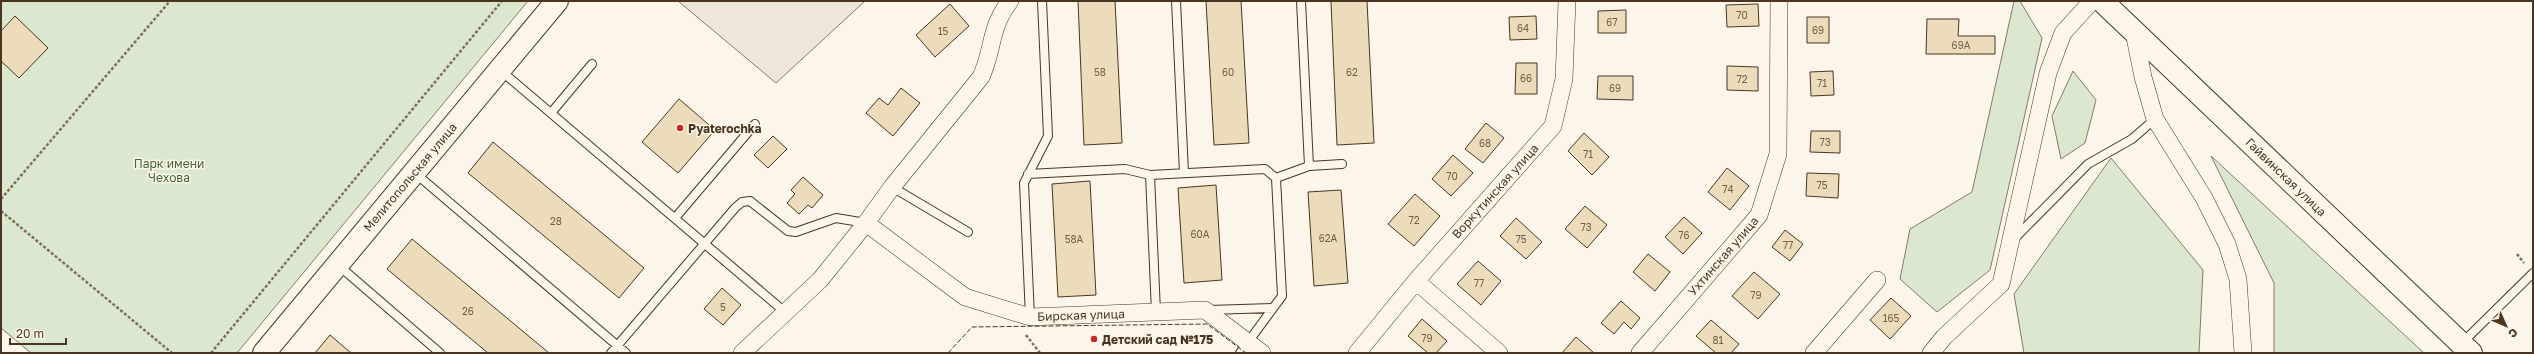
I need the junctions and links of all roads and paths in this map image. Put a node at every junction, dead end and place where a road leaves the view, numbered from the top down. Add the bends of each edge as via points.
1 (170, 1) edge
2 (502, 1) edge
3 (557, 1) edge
4 (1010, 1) edge
5 (1042, 1) edge
6 (1176, 1) edge
7 (1301, 1) edge
8 (1567, 1) edge
9 (1779, 1) edge
10 (2092, 1) edge
11 (2102, 1) edge
12 (2134, 32) junction
13 (592, 64) dead end
14 (500, 69) junction
15 (551, 113) junction
16 (2155, 119) junction
17 (755, 124) dead end
18 (1342, 164) dead end
19 (1309, 166) junction
20 (414, 173) junction
21 (1184, 173) junction
22 (1028, 174) junction
23 (1150, 175) junction
24 (1276, 178) junction
25 (892, 187) junction
26 (1, 199) edge
27 (1, 212) edge
28 (675, 218) junction
29 (866, 223) junction
30 (968, 232) dead end
31 (704, 243) junction
32 (2010, 243) junction
33 (2517, 254) dead end
34 (337, 265) junction
35 (2527, 266) dead end
36 (2533, 274) edge
37 (1877, 280) dead end
38 (1416, 281) junction
39 (1273, 308) junction
40 (1204, 310) junction
41 (784, 312) junction
42 (1156, 312) junction
43 (1030, 316) junction
44 (1025, 334) dead end
45 (617, 346) junction
46 (1244, 348) edge
47 (2466, 348) edge
48 (746, 351) edge
49 (172, 353) edge
50 (210, 353) edge
51 (264, 353) edge
52 (440, 353) edge
53 (611, 353) edge
54 (626, 353) edge
55 (1040, 353) edge
56 (1262, 353) edge
57 (1357, 353) edge
58 (1499, 353) edge
59 (1640, 353) edge
60 (1814, 353) edge
61 (1931, 353) edge
62 (2243, 353) edge

1 - 26 path
2 - 50 path
3 - 14 main road, Мелитопольская улица
4 - 25 street via 995,25 987,64 981,77
5 - 22 lane via 1048,136
6 - 21 lane
7 - 19 lane
8 - 38 street, Воркутинская улица via 1564,79 1553,126
9 - 59 street, Ухтинская улица via 1778,154 1759,215
10 - 32 street via 2063,33 2055,51
11 - 12 main road, Гайвинская улица
12 - 16 street
12 - 47 main road, Гайвинская улица
13 - 15 lane
14 - 15 lane
14 - 20 main road, Мелитопольская улица
15 - 28 lane
16 - 32 lane via 2132,139 2088,164
16 - 62 street via 2204,198 2227,244 2238,279
17 - 28 lane
18 - 19 lane
19 - 24 lane
20 - 34 main road, Мелитопольская улица
20 - 45 lane
21 - 23 lane
21 - 24 lane via 1265,169
22 - 23 lane via 1125,169
22 - 43 lane via 1024,183
23 - 42 lane
24 - 39 lane via 1282,296
25 - 29 street
25 - 30 lane
27 - 49 path
28 - 31 lane
29 - 31 lane via 836,218 796,232 788,231 750,201 742,202
29 - 41 street via 820,280
29 - 43 street, Бирская улица via 965,297
31 - 41 lane
31 - 45 lane
32 - 61 street via 2001,284
33 - 35 path
34 - 51 main road, Мелитопольская улица
34 - 52 lane
36 - 47 lane
37 - 60 street
38 - 57 street, Воркутинская улица
38 - 58 street
39 - 40 lane
39 - 46 lane
40 - 42 street, Бирская улица
40 - 46 street
41 - 48 street
42 - 43 street, Бирская улица
44 - 55 path
45 - 53 lane
45 - 54 lane
46 - 56 street

